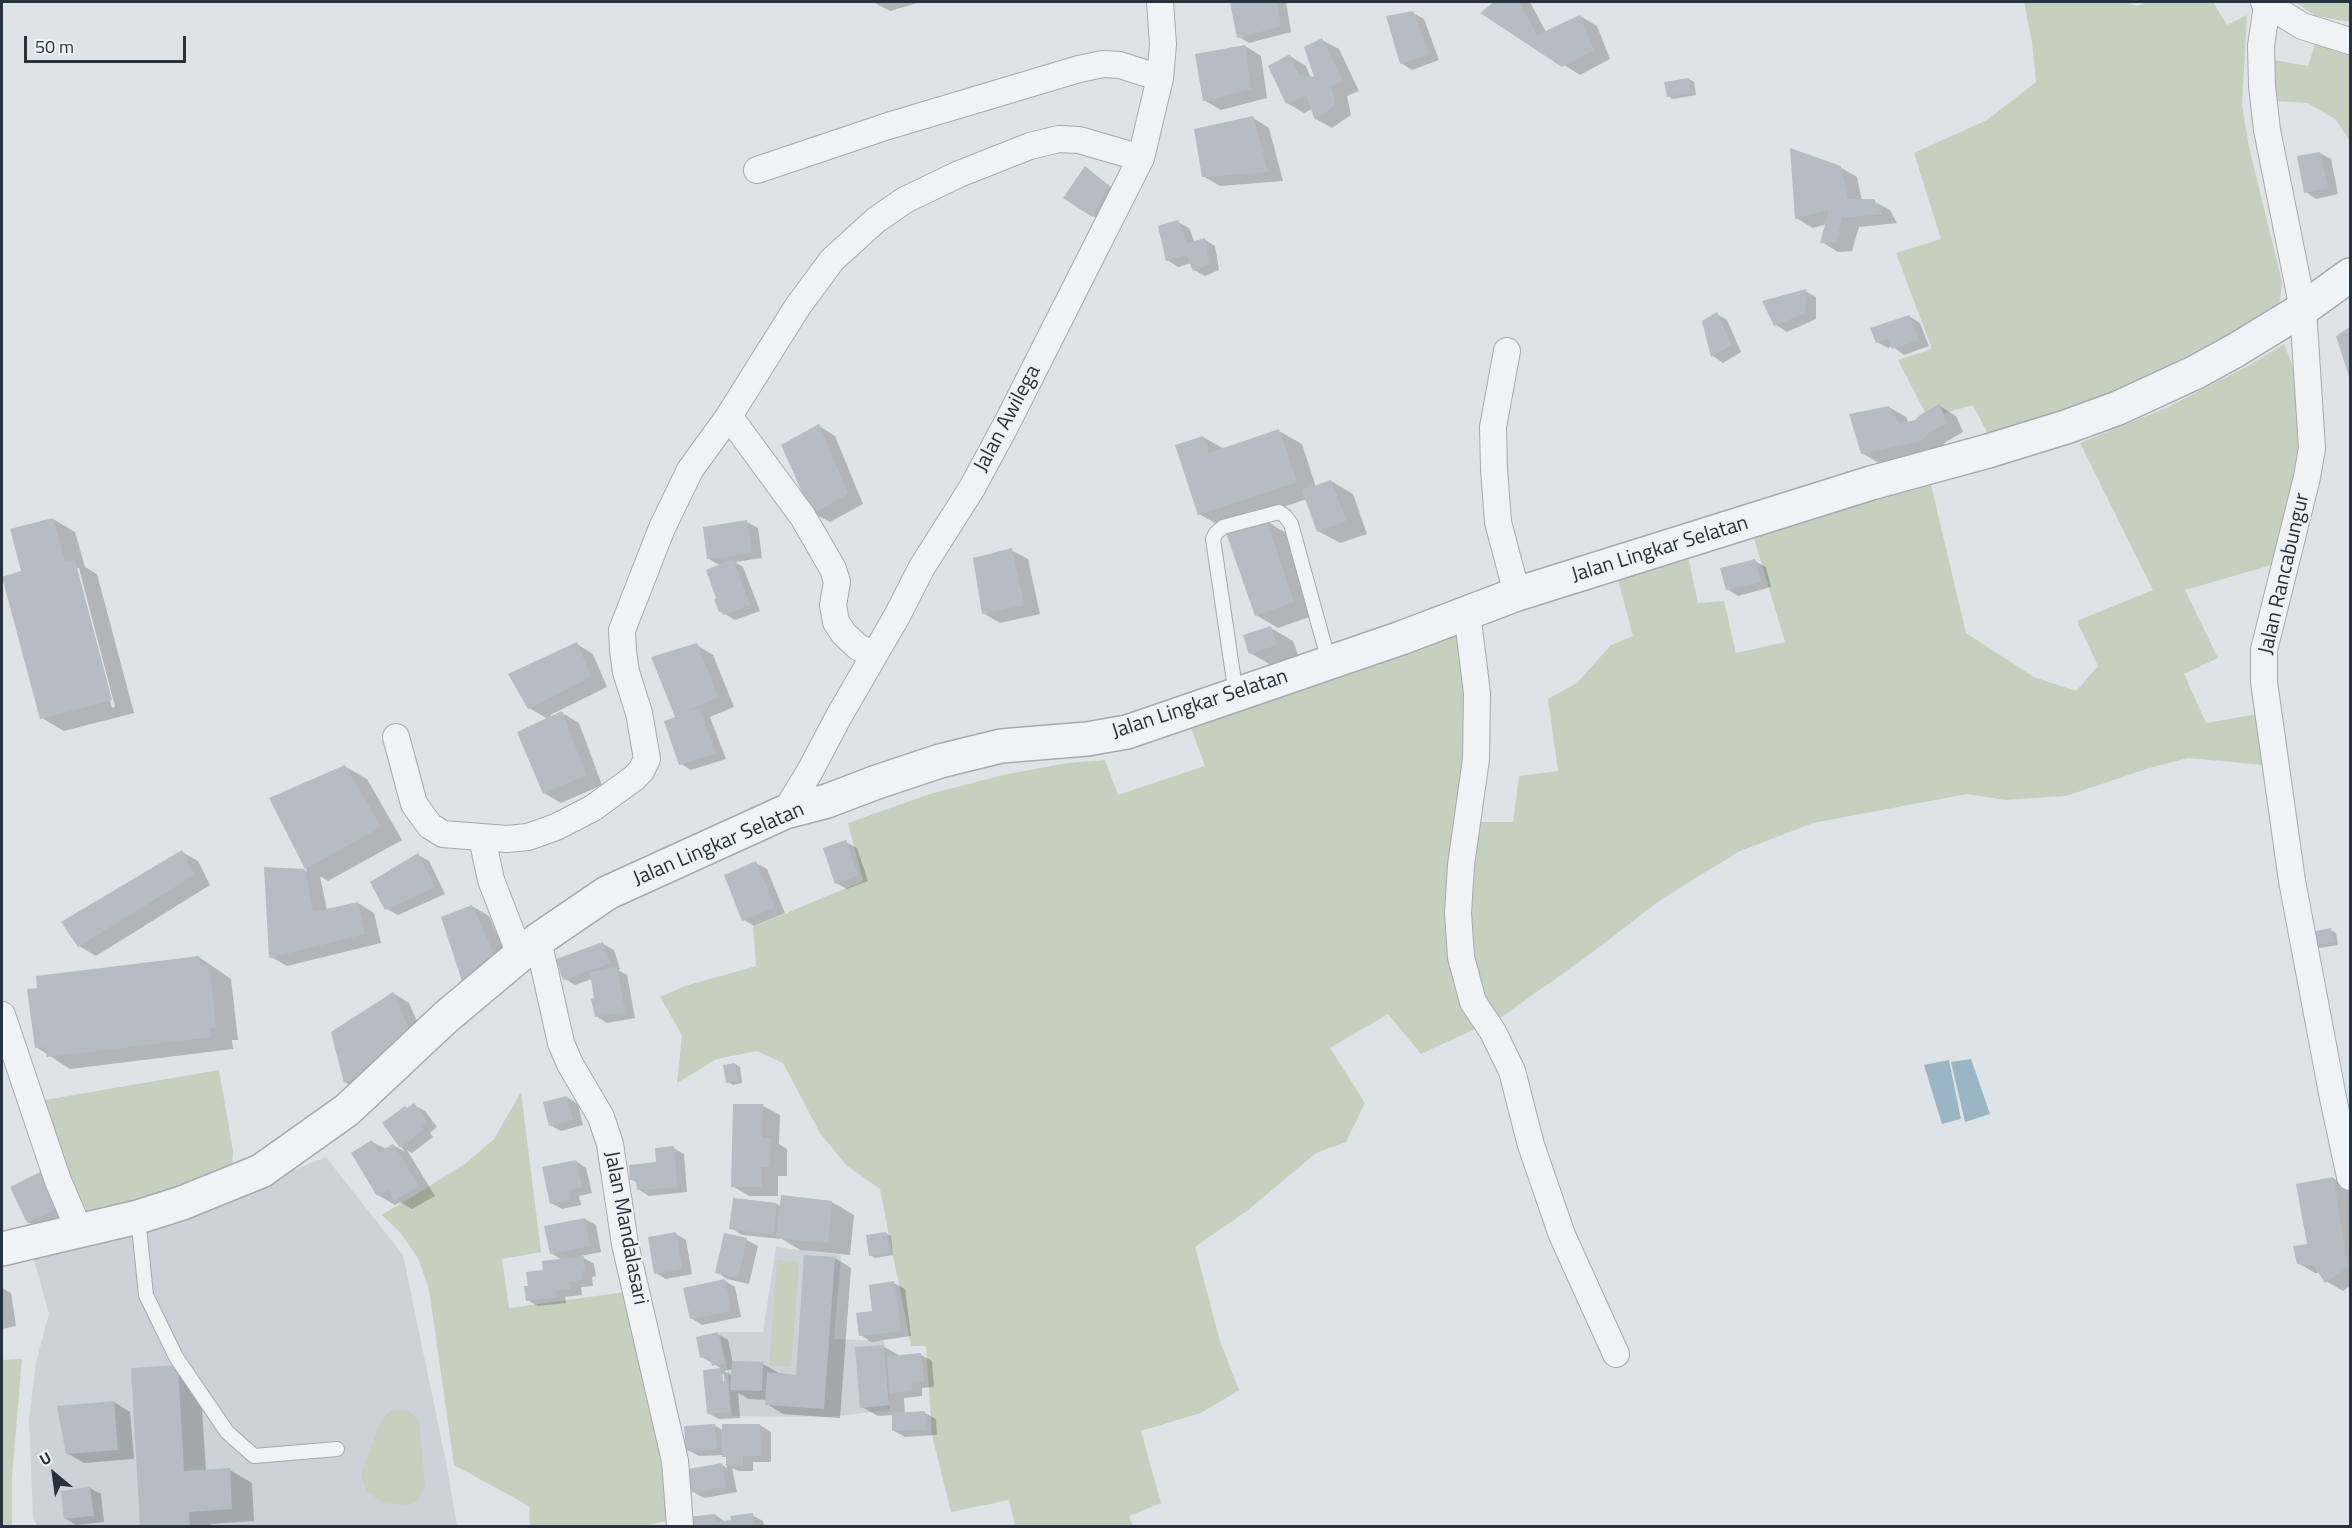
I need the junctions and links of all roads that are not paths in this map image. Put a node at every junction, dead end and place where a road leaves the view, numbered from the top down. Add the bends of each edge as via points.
1 (1160, 2) edge
2 (2266, 3) edge
3 (2350, 41) edge
4 (1160, 78) junction
5 (1141, 158) junction
6 (757, 170) dead end
7 (2350, 275) edge
8 (2303, 309) junction
9 (1507, 351) dead end
10 (729, 416) junction
11 (1517, 594) junction
12 (1467, 613) junction
13 (874, 655) junction
14 (1329, 662) junction
15 (1236, 695) junction
16 (396, 737) dead end
17 (785, 812) junction
18 (482, 838) junction
19 (529, 947) junction
20 (2, 1015) edge
21 (2350, 1177) edge
22 (138, 1217) junction
23 (80, 1232) junction
24 (2, 1249) edge
25 (1616, 1354) dead end
26 (337, 1449) dead end
27 (680, 1527) edge

1 - 4 street, Jalan Awilega via 1164,44
2 - 3 street via 2302,26
2 - 8 street, Jalan Rancabungur via 2261,46 2267,130
4 - 5 street, Jalan Awilega
4 - 6 street via 1120,65 1079,69
5 - 10 street via 1079,140 1059,139 959,174 905,200 832,260 798,306
5 - 13 street, Jalan Awilega via 1007,423
7 - 8 street, Jalan Lingkar Selatan
8 - 11 street, Jalan Lingkar Selatan via 2196,372 2066,427 1871,483
8 - 21 street, Jalan Rancabungur via 2312,448 2264,650 2264,682 2292,881
9 - 11 street via 1493,427 1494,469 1498,522
10 - 13 street via 803,517 833,569 837,582 833,605 836,622 858,647
10 - 18 street via 690,470 662,528 622,630 626,672 646,744 647,759 641,771 592,808 556,827 528,837
11 - 12 street, Jalan Lingkar Selatan
12 - 14 street, Jalan Lingkar Selatan
12 - 25 street via 1477,693 1476,759 1461,865 1461,957 1473,1002 1512,1071 1531,1145 1562,1235
13 - 17 street, Jalan Awilega
14 - 15 street, Jalan Lingkar Selatan
14 - 15 lane via 1291,524 1285,516 1278,512 1223,527 1213,539
15 - 17 street, Jalan Lingkar Selatan via 1127,732 1001,746 940,761
16 - 18 street via 414,804 430,826 443,834
17 - 19 street, Jalan Lingkar Selatan via 608,893
18 - 19 street, Jalan Mandalasari via 491,880
19 - 22 street, Jalan Lingkar Selatan via 446,1017 347,1110 270,1165 182,1203
19 - 27 street, Jalan Mandalasari via 561,1043 601,1117 610,1144 625,1244 675,1461
20 - 23 street via 58,1180
22 - 23 street, Jalan Lingkar Selatan
22 - 26 lane via 146,1295 176,1357 226,1432 254,1456
23 - 24 street, Jalan Lingkar Selatan

